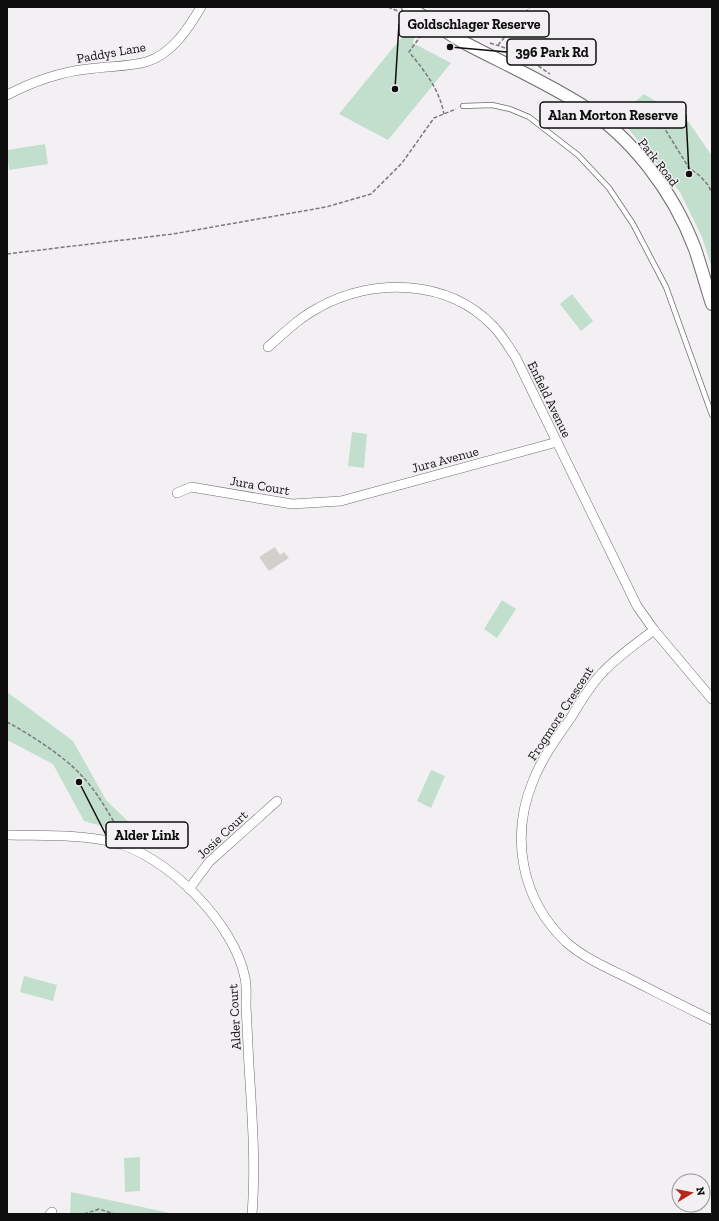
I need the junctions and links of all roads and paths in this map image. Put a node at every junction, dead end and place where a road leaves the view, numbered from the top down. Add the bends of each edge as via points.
1 (200, 7) edge
2 (408, 7) edge
3 (530, 7) edge
4 (432, 21) junction
5 (490, 56) junction
6 (7, 95) edge
7 (464, 106) joint
8 (646, 108) dead end
9 (444, 114) junction
10 (712, 192) edge
11 (7, 254) edge
12 (712, 304) edge
13 (268, 347) dead end
14 (712, 415) edge
15 (557, 442) junction
16 (177, 493) dead end
17 (341, 501) joint
18 (654, 630) junction
19 (712, 699) edge
20 (7, 722) edge
21 (277, 801) dead end
22 (8, 835) dead end
23 (128, 847) junction
24 (189, 889) junction
25 (712, 1020) edge
26 (84, 1214) edge
27 (115, 1214) edge
28 (252, 1214) edge

1 - 6 street, Paddys Lane via 189,28 168,50 147,61 57,75
2 - 4 street, Park Road
3 - 5 path
4 - 5 street, Park Road
4 - 9 path via 409,52 427,73 441,99
5 - 12 street, Park Road via 580,104 632,148 660,182 686,227
7 - 9 path
7 - 14 lane via 492,105 529,117 578,155 609,188 633,224 666,287
8 - 10 path via 660,121 689,168 700,176
9 - 11 path via 434,118 402,163 371,194 326,207 173,234
13 - 15 street, Enfield Avenue via 302,318 347,296 385,287 429,291 464,304 493,326 516,358
15 - 17 street, Jura Avenue
15 - 18 street, Enfield Avenue via 628,589
16 - 17 street, Jura Court via 191,487 292,504
18 - 19 street, Enfield Avenue
18 - 25 street, Frogmore Crescent via 601,673 552,744 533,781 522,818 523,866 533,896 542,912 566,941 600,964
20 - 23 path via 34,738 82,775
21 - 24 street, Josie Court via 209,862
22 - 23 street, Alder Court via 86,836
23 - 24 street, Alder Court via 157,862
24 - 28 street, Alder Court via 215,915 233,943 245,978 255,1178
26 - 27 path via 98,1209

